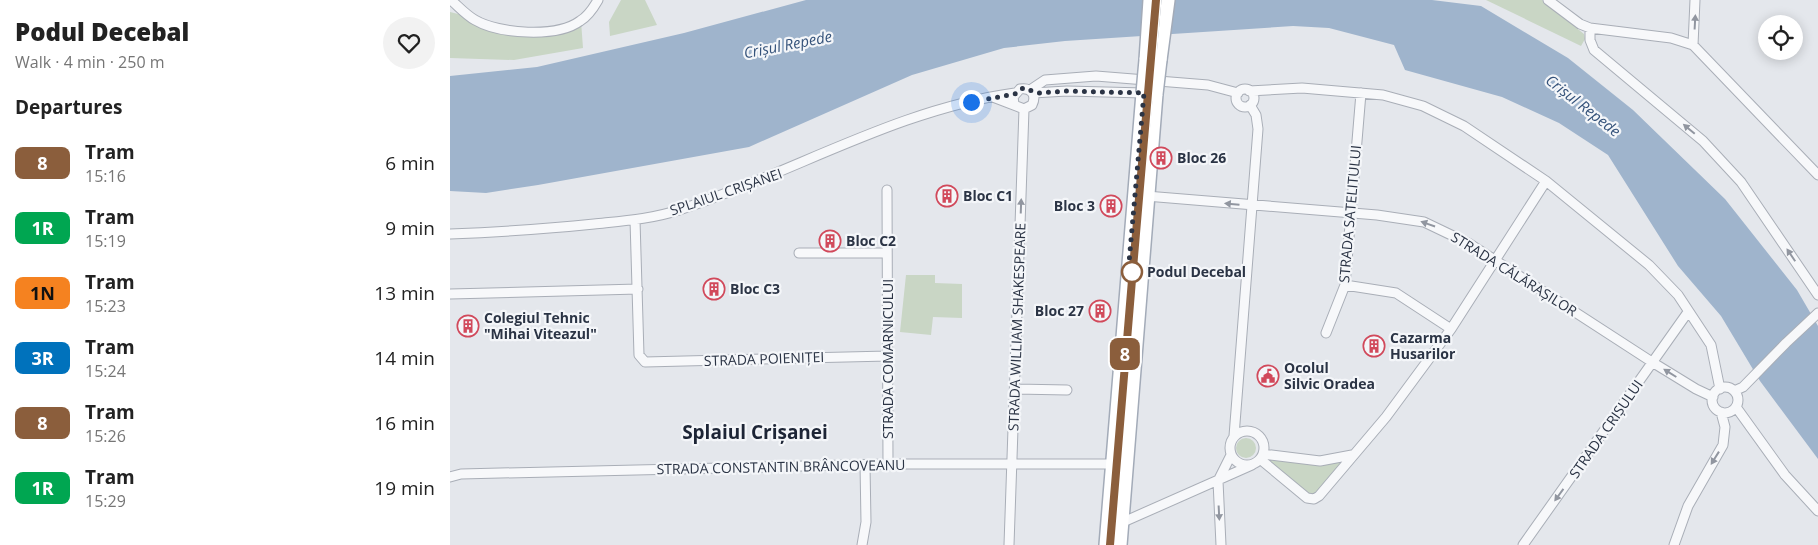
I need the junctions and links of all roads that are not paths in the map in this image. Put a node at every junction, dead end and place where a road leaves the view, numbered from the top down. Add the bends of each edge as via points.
1 (451, 0) edge
2 (598, 0) edge
3 (1152, 0) edge
4 (1166, 0) edge
5 (1548, 0) edge
6 (1695, 0) edge
7 (1590, 28) junction
8 (1694, 45) junction
9 (1249, 90) junction
10 (1238, 93) junction
11 (1361, 93) junction
12 (1015, 94) junction
13 (1150, 94) junction
14 (1032, 95) junction
15 (991, 97) junction
16 (1014, 104) junction
17 (1250, 105) junction
18 (1024, 109) junction
19 (1818, 175) edge
20 (1546, 181) junction
21 (887, 190) dead end
22 (1146, 196) junction
23 (1253, 206) junction
24 (1351, 213) junction
25 (635, 220) junction
26 (450, 234) edge
27 (799, 253) dead end
28 (887, 253) junction
29 (1496, 260) junction
30 (1345, 285) junction
31 (638, 289) junction
32 (450, 294) edge
33 (1818, 296) edge
34 (1688, 312) junction
35 (1817, 314) edge
36 (1451, 329) junction
37 (1326, 333) dead end
38 (888, 356) junction
39 (1652, 362) junction
40 (1015, 389) junction
41 (1720, 389) junction
42 (1067, 390) dead end
43 (1734, 391) junction
44 (1713, 397) junction
45 (1736, 407) junction
46 (1720, 412) junction
47 (1234, 436) junction
48 (1231, 455) junction
49 (1352, 455) junction
50 (1262, 456) junction
51 (888, 464) junction
52 (1113, 464) junction
53 (864, 465) junction
54 (1012, 465) junction
55 (1252, 465) junction
56 (450, 477) edge
57 (1218, 481) junction
58 (1818, 512) edge
59 (1121, 523) junction
60 (862, 545) edge
61 (1009, 545) edge
62 (1107, 545) edge
63 (1119, 545) edge
64 (1221, 545) edge
65 (1523, 545) edge
66 (1674, 545) edge

1 - 2 street via 474,20 495,28 532,32 564,29 581,21
3 - 13 main road, bridge
4 - 13 main road, bridge
5 - 7 street
8 -> 6 street
7 - 8 street via 1671,38
33 -> 7 street via 1741,182 1703,140 1594,50
8 - 19 street
9 - 10 street
9 - 11 street via 1302,88
9 - 17 street via 1254,98
10 - 14 street via 1208,85 1096,76 1045,80
10 - 17 street via 1238,104 1242,107
11 - 20 street via 1403,100 1439,113
11 - 24 street, STRADA SATELITULUI
12 - 14 street, SPLAIUL CRIȘANEI via 1020,89
12 - 15 street, SPLAIUL CRIȘANEI
12 - 16 street
13 - 14 street, SPLAIUL CRIȘANEI via 1067,91
13 - 22 main road
13 - 52 main road
14 - 18 street, SPLAIUL CRIȘANEI via 1029,108
15 - 16 street
15 - 25 street, SPLAIUL CRIȘANEI via 899,124 678,211
16 - 18 street
17 - 23 street via 1256,115 1258,129
40 -> 18 street, STRADA WILLIAM SHAKESPEARE
20 - 29 street
20 - 34 street via 1649,265 1678,295
21 - 28 street, STRADA COMARNICULUI
23 -> 22 street, STRADA CĂLĂRAȘILOR
22 - 59 main road
23 - 24 street, STRADA CĂLĂRAȘILOR
23 - 47 street
29 -> 24 street, STRADA CĂLĂRAȘILOR via 1424,222
24 - 30 street, STRADA SATELITULUI
25 - 26 street, SPLAIUL CRIȘANEI via 527,231
25 - 31 street
27 - 28 street
28 - 38 street, STRADA COMARNICULUI
29 - 36 street
29 - 39 street, STRADA CĂLĂRAȘILOR
30 - 36 street via 1396,293
30 - 37 street, STRADA SATELITULUI
31 - 32 street
31 - 38 street, STRADA POIENIȚEI via 639,355 645,362
34 - 39 street, STRADA CRIȘULUI
34 - 41 street via 1711,345
35 - 43 street via 1743,387
36 - 49 street via 1386,417
38 - 51 street, STRADA COMARNICULUI
44 -> 39 street, STRADA CĂLĂRAȘILOR
39 -> 65 street, STRADA CRIȘULUI
40 - 42 street
40 - 54 street, STRADA WILLIAM SHAKESPEARE
41 - 43 street via 1727,387
41 - 44 street
43 - 45 street via 1738,399
44 - 46 street via 1713,405
45 - 46 street via 1729,412
45 - 58 street via 1785,475
46 -> 66 street via 1725,427 1723,445 1692,498
47 - 48 street via 1230,444
47 - 50 street via 1246,430 1255,433 1264,444
48 - 55 street via 1238,463
48 - 57 street
49 - 50 street via 1320,461
49 - 50 street via 1314,499 1308,498
50 - 55 street
51 - 53 street, STRADA CONSTANTIN BRÂNCOVEANU
51 - 54 street, STRADA CONSTANTIN BRÂNCOVEANU
52 - 54 street, STRADA CONSTANTIN BRÂNCOVEANU
52 - 62 main road
53 - 56 street, STRADA CONSTANTIN BRÂNCOVEANU via 461,474
53 - 60 street via 866,522
54 - 61 street, STRADA WILLIAM SHAKESPEARE
55 - 57 street
57 - 59 street
57 -> 64 street
59 - 63 main road

